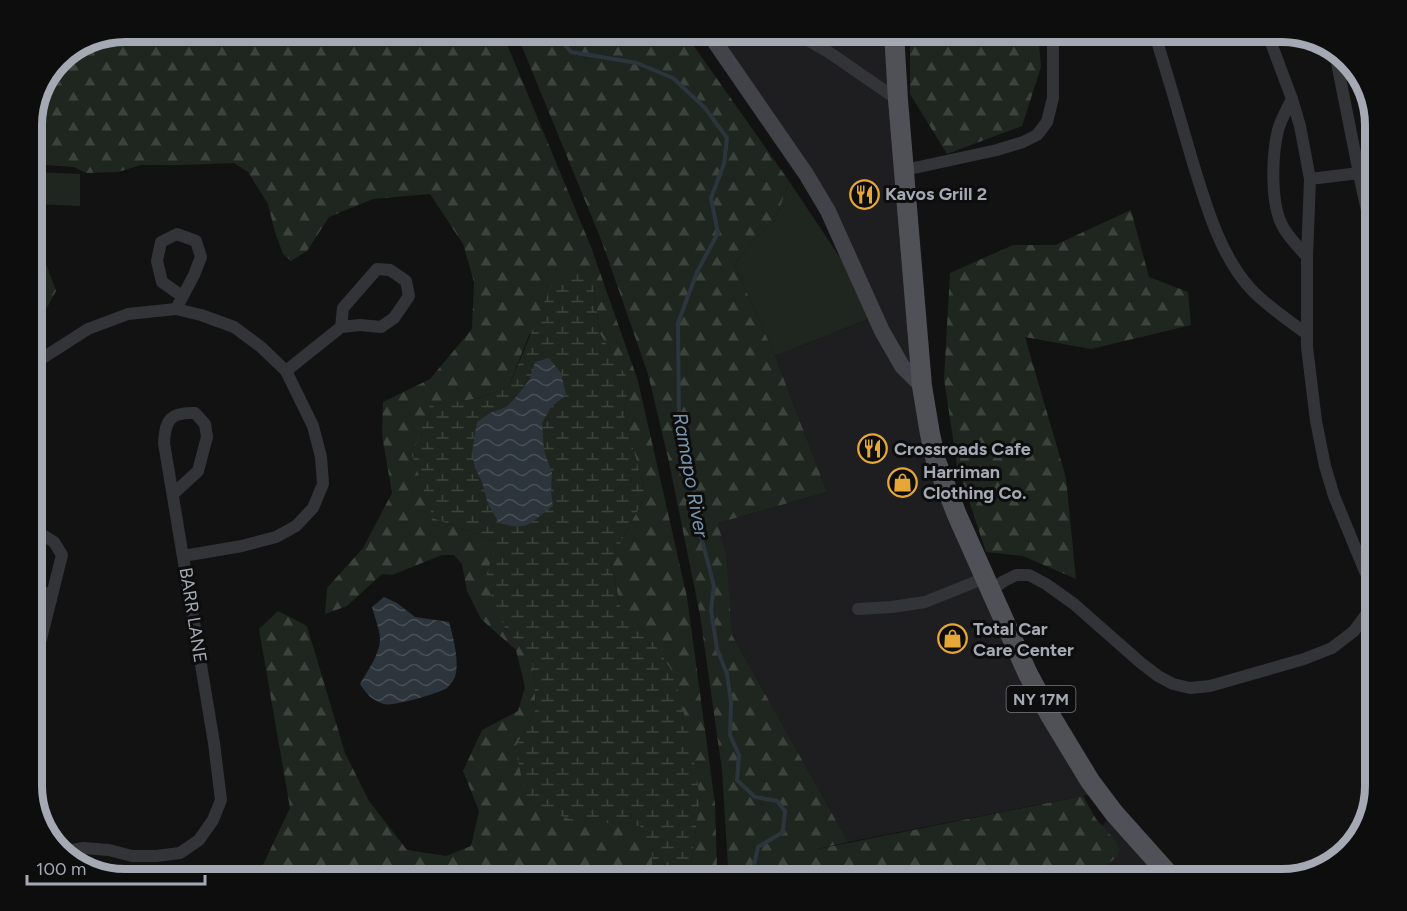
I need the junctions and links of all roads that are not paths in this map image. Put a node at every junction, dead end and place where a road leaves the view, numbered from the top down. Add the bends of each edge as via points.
1 (715, 42) edge
2 (812, 42) edge
3 (895, 42) edge
4 (1053, 42) edge
5 (1157, 42) edge
6 (1271, 42) edge
7 (1338, 64) edge
8 (1292, 99) junction
9 (898, 100) junction
10 (905, 170) junction
11 (1359, 173) junction
12 (1310, 179) junction
13 (1365, 200) edge
14 (1307, 257) junction
15 (182, 296) junction
16 (176, 309) junction
17 (341, 327) junction
18 (1306, 334) junction
19 (42, 355) edge
20 (286, 371) junction
21 (922, 386) junction
22 (173, 494) junction
23 (42, 534) edge
24 (183, 556) junction
25 (1365, 571) edge
26 (988, 584) junction
27 (42, 590) edge
28 (51, 599) junction
29 (858, 609) dead end
30 (1365, 616) edge
31 (42, 635) edge
32 (72, 850) edge
33 (1164, 869) edge

1 - 21 street via 807,174 828,211 882,331 902,366
2 - 9 street
3 - 9 main road, NY 17M
4 - 10 street via 1053,98 1047,122 1037,135 997,150
5 - 18 street via 1209,216 1233,266 1250,289
6 - 8 street
7 - 11 street
8 - 12 street
8 - 14 street via 1274,150 1275,200 1284,228
9 - 10 main road, NY 17M
10 - 21 main road, NY 17M
11 - 12 street
11 - 13 street
12 - 14 street
14 - 18 street
15 - 15 street via 201,257 196,241 177,234 161,242 157,261 162,282
15 - 16 street
16 - 19 street, BARR LANE via 128,314 88,329
16 - 20 street, BARR LANE via 234,327
17 - 17 street via 381,327 409,296 406,281 390,270 377,270 342,308
17 - 20 street
18 - 25 street via 1325,466
20 - 24 street, BARR LANE via 313,426 321,457 323,484 313,508 296,526 276,537
21 - 26 main road, NY 17M via 936,461
22 - 22 street via 165,428 181,412 195,413 205,424 207,437 198,471
22 - 24 street
23 - 28 street via 54,542 62,555
24 - 32 street, BARR LANE via 221,800 199,840 180,853 132,856 109,850
26 - 29 street via 925,602
26 - 30 street via 1029,575 1074,604 1158,676 1190,688 1210,686 1332,648 1354,631
26 - 33 main road, NY 17M via 1028,674 1090,781
27 - 28 street
28 - 31 street

